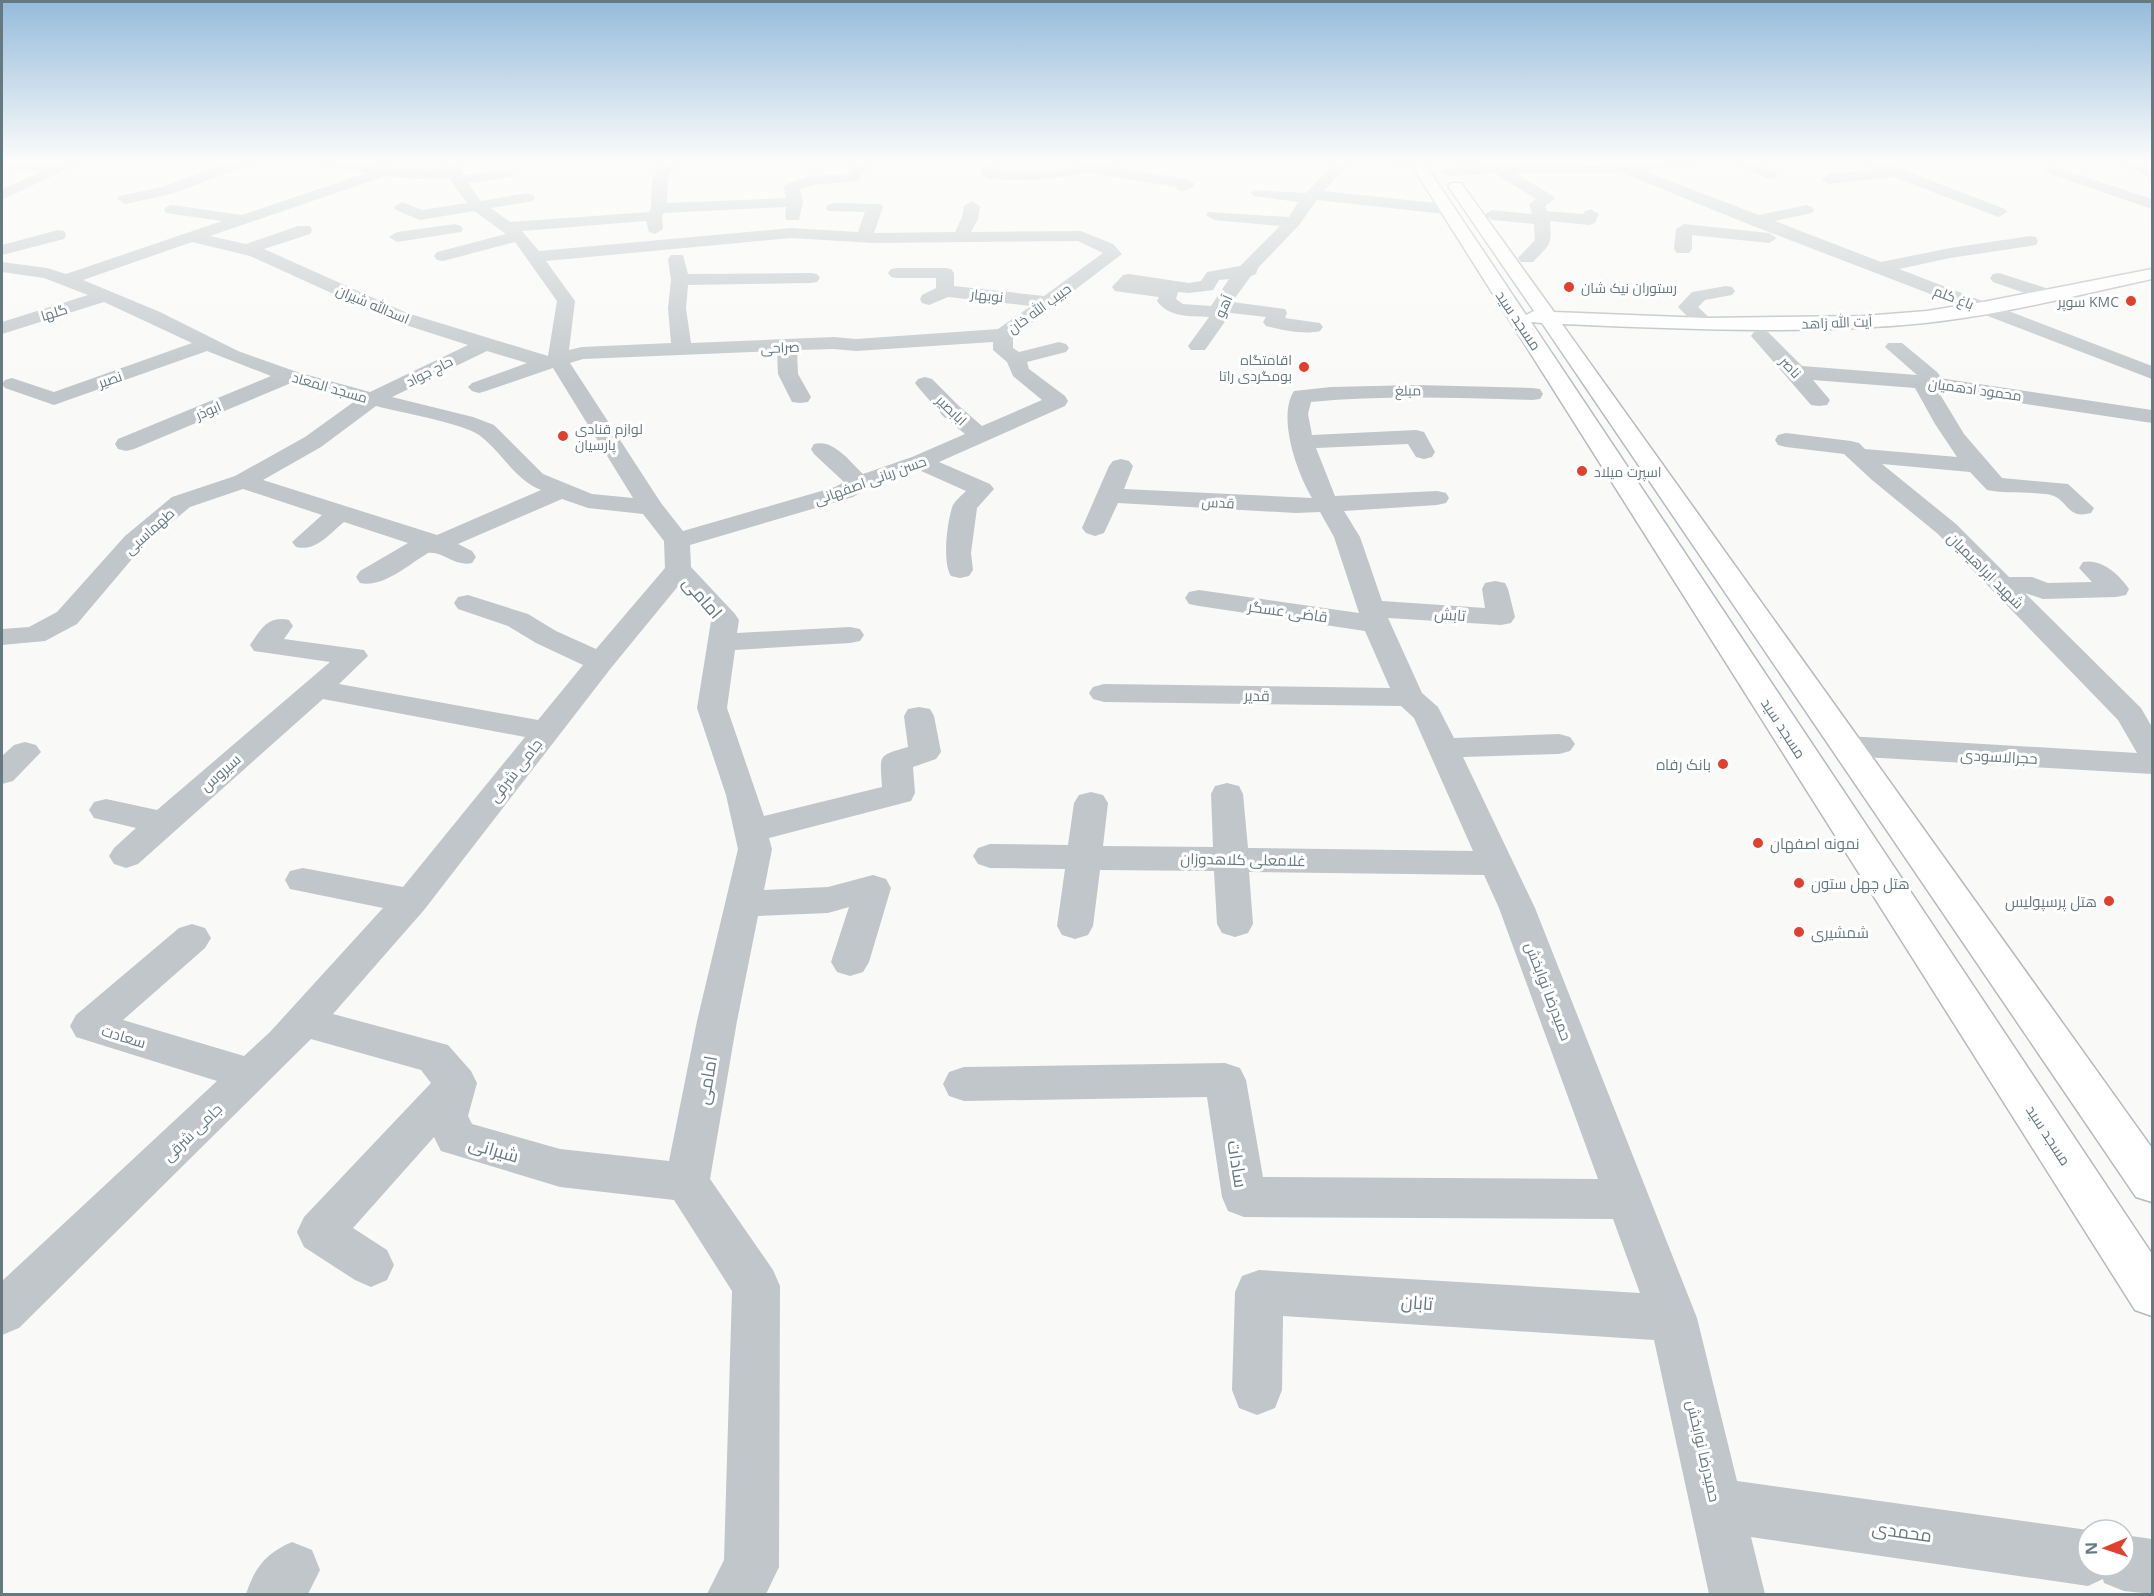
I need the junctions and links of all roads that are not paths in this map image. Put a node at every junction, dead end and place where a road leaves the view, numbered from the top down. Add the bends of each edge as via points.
1 (56, 235) edge
2 (195, 235) edge
3 (288, 235) edge
4 (402, 235) edge
5 (462, 235) edge
6 (510, 235) edge
7 (622, 235) edge
8 (662, 235) edge
9 (762, 235) edge
10 (834, 235) edge
11 (849, 235) edge
12 (1279, 235) edge
13 (1469, 235) edge
14 (1491, 235) edge
15 (1543, 235) edge
16 (1684, 235) edge
17 (1740, 235) edge
18 (1778, 235) edge
19 (865, 236) joint
20 (1021, 236) joint
21 (1081, 236) joint
22 (191, 237) junction
23 (397, 237) dead end
24 (961, 238) joint
25 (1253, 238) dead end
26 (1274, 240) junction
27 (1786, 240) junction
28 (2030, 242) dead end
29 (664, 244) junction
30 (1683, 249) dead end
31 (2, 250) edge
32 (246, 250) junction
33 (1110, 251) junction
34 (443, 256) dead end
35 (1136, 258) dead end
36 (1204, 266) dead end
37 (2, 267) edge
38 (1878, 268) junction
39 (1250, 270) junction
40 (897, 273) dead end
41 (1527, 273) junction
42 (2152, 274) edge
43 (1999, 278) dead end
44 (680, 279) junction
45 (66, 280) junction
46 (2152, 289) edge
47 (945, 291) junction
48 (1726, 291) dead end
49 (107, 295) junction
50 (2048, 295) junction
51 (928, 299) dead end
52 (1577, 301) dead end
53 (1047, 302) junction
54 (1983, 308) junction
55 (1221, 310) junction
56 (1541, 317) junction
57 (2009, 318) junction
58 (1706, 324) junction
59 (1313, 327) dead end
60 (2, 328) edge
61 (1003, 334) junction
62 (1761, 336) junction
63 (208, 344) junction
64 (487, 344) junction
65 (1198, 345) dead end
66 (787, 347) junction
67 (1895, 347) dead end
68 (1059, 348) dead end
69 (682, 349) junction
70 (1016, 359) junction
71 (554, 361) junction
72 (1796, 372) junction
73 (2152, 373) edge
74 (290, 376) junction
75 (1923, 382) junction
76 (925, 383) dead end
77 (12, 384) dead end
78 (479, 387) dead end
79 (1532, 394) dead end
80 (800, 397) dead end
81 (372, 399) junction
82 (1819, 400) dead end
83 (1057, 401) joint
84 (2152, 416) edge
85 (1299, 428) junction
86 (981, 436) junction
87 (1786, 440) dead end
88 (126, 444) dead end
89 (822, 449) dead end
90 (1424, 452) dead end
91 (1859, 455) junction
92 (920, 462) junction
93 (1975, 465) junction
94 (1121, 466) dead end
95 (243, 481) junction
96 (859, 483) junction
97 (562, 490) junction
98 (1109, 495) junction
99 (1437, 498) dead end
100 (1209, 501) junction
101 (1328, 505) junction
102 (651, 507) junction
103 (2082, 508) dead end
104 (339, 513) junction
105 (1201, 527) dead end
106 (1095, 528) dead end
107 (305, 542) dead end
108 (438, 544) junction
109 (677, 555) junction
110 (463, 557) dead end
111 (2092, 568) dead end
112 (960, 570) dead end
113 (369, 577) dead end
114 (2002, 585) junction
115 (1496, 589) dead end
116 (1199, 598) dead end
117 (468, 603) dead end
118 (1373, 616) junction
119 (279, 626) dead end
120 (850, 635) dead end
121 (2, 637) edge
122 (722, 642) junction
123 (601, 662) junction
124 (315, 689) junction
125 (1104, 693) dead end
126 (1409, 697) junction
127 (919, 716) dead end
128 (546, 731) junction
129 (1559, 744) dead end
130 (1846, 746) junction
131 (1442, 748) junction
132 (2152, 751) edge
133 (25, 752) dead end
134 (2152, 764) edge
135 (2, 774) edge
136 (1227, 794) dead end
137 (1091, 803) dead end
138 (106, 810) dead end
139 (163, 823) junction
140 (751, 831) junction
141 (126, 856) dead end
142 (990, 856) dead end
143 (1085, 857) junction
144 (1232, 859) junction
145 (1496, 863) junction
146 (303, 880) dead end
147 (411, 901) junction
148 (743, 904) junction
149 (1235, 924) dead end
150 (1075, 926) dead end
151 (192, 938) dead end
152 (850, 962) dead end
153 (302, 1021) junction
154 (251, 1075) junction
155 (456, 1083) junction
156 (964, 1084) dead end
157 (687, 1182) junction
158 (2152, 1183) edge
159 (1628, 1199) junction
160 (371, 1265) dead end
161 (2152, 1294) edge
162 (4, 1306) edge
163 (1673, 1318) junction
164 (1257, 1390) dead end
165 (1716, 1505) junction
166 (2076, 1556) edge
167 (2136, 1565) edge
168 (2152, 1567) edge
169 (735, 1594) edge
170 (1737, 1594) edge

1 - 31 street
2 - 22 street
3 - 32 street
4 - 23 street
5 - 34 street
6 - 71 street via 566,301
7 - 29 street
8 - 29 street
9 - 29 street
10 - 44 street via 814,272
11 - 19 street
12 - 26 street, آهو
13 - 56 main road, مسجد سید
14 - 41 main road, مسجد سید
15 - 41 street
16 - 30 street
17 - 27 street
18 - 27 street, باغ کلم
19 - 24 street via 940,247
20 - 21 street
20 - 24 street
21 - 33 street
22 - 32 street, اسدالله شیران
22 - 45 street
25 - 26 street
26 - 39 street, آهو
27 - 38 street, باغ کلم
28 - 38 street
29 - 44 street
32 - 64 street, اسدالله شیران via 400,317
33 - 35 street
33 - 53 street, حبیب الله خان
36 - 39 street
37 - 45 street, مسجد المعاد via 47,273
38 - 54 street, باغ کلم
39 - 55 street, آهو via 1240,276
39 - 55 street via 1213,276 1207,286 1189,288 1129,279 1121,287 1170,293 1166,302 1178,309
40 - 47 street via 945,273
41 - 56 main road, مسجد سید
42 - 50 main road, آیت الله زاهد
43 - 50 street
44 - 69 street via 677,308
45 - 49 street, مسجد المعاد
46 - 57 main road, آیت الله زاهد
47 - 51 street
47 - 53 street, نوبهار
48 - 58 street via 1699,296 1688,307
49 - 60 street, گلها
49 - 63 street, مسجد المعاد
50 - 54 main road, آیت الله زاهد
52 - 58 main road
53 - 61 street, حبیب الله خان
54 - 57 street, باغ کلم
54 - 58 main road, آیت الله زاهد via 1864,322
55 - 59 street via 1278,313 1273,322
55 - 65 street, آهو
56 - 58 main road, آیت الله زاهد
56 - 62 main road, آیت الله زاهد
56 - 130 main road, مسجد سید
56 - 161 main road, مسجد سید
57 - 62 main road, آیت الله زاهد via 1953,329 1851,338
57 - 73 street
61 - 66 street, صراحی via 856,345 838,336
61 - 70 street, حبیب الله خان via 1003,350
62 - 72 street, ناصر
63 - 74 street, مسجد المعاد
63 - 77 street, نصیر via 54,399
64 - 71 street, اسدالله شیران
64 - 81 street, حاج جواد
66 - 69 street, صراحی
66 - 80 street via 788,374
67 - 75 street via 1930,376
68 - 70 street
69 - 71 street, صراحی via 582,353
70 - 83 street, حبیب الله خان via 1020,372
71 - 78 street, صراحی
71 - 102 street
72 - 75 street, محمود ادهمیان
72 - 82 street, ناصر
74 - 81 street, مسجد المعاد
74 - 88 street, ابوذر
75 - 84 street, محمود ادهمیان
75 - 93 street via 1948,429
76 - 86 street, ابابصیر
79 - 85 street, مبلغ via 1415,389 1302,396
81 - 95 street, طهماسبی via 313,442
81 - 97 street, مسجد المعاد via 486,430 535,479
83 - 86 street, حسن ربانی اصفهانی
85 - 90 street via 1416,437
85 - 101 street, حمیدرضا نوابخش via 1318,488
86 - 92 street, حسن ربانی اصفهانی
87 - 91 street, شهید ابراهیمیان via 1851,448
89 - 96 street
91 - 93 street
91 - 114 street, شهید ابراهیمیان via 1947,530
92 - 96 street, حسن ربانی اصفهانی
92 - 112 street via 982,489 965,506 958,553
93 - 103 street via 1995,485 2060,489
94 - 98 street
95 - 104 street
95 - 121 street, طهماسبی via 182,502 134,541 67,618 35,635
96 - 109 street, حسن ربانی اصفهانی
97 - 102 street, مسجد المعاد via 588,501
97 - 108 street
98 - 100 street, قدس
98 - 106 street
99 - 101 street, قدس
100 - 101 street, قدس
100 - 105 street
101 - 118 street, حمیدرضا نوابخش via 1347,537
102 - 109 street
104 - 107 street
104 - 108 street
108 - 110 street
108 - 113 street via 421,546
109 - 122 street, امامی via 725,620
109 - 123 street, جامی شرقی
111 - 114 street via 2116,589 2043,591 2032,585
114 - 132 street, شهید ابراهیمیان via 2130,715
115 - 118 street, تابش via 1501,617
116 - 118 street, قاضی عسگر
117 - 123 street via 518,620
118 - 126 street, حمیدرضا نوابخش
119 - 124 street, سیروس via 264,645 354,656
120 - 122 street
122 - 140 street, امامی via 712,708
123 - 128 street, جامی شرقی
124 - 128 street
124 - 139 street, سیروس
125 - 126 street, قدیر
126 - 131 street, حمیدرضا نوابخش via 1427,714
127 - 140 street via 925,752 896,761 899,793
128 - 147 street, جامی شرقی
129 - 131 street
130 - 134 street, حجرالاسودی
130 - 158 main road, مسجد سید
131 - 145 street, حمیدرضا نوابخش
133 - 135 street
136 - 144 street
137 - 143 street
138 - 139 street
139 - 141 street, سیروس
140 - 148 street, امامی via 755,849
142 - 143 street, غلامعلی کلاهدوزان
143 - 144 street, غلامعلی کلاهدوزان
143 - 150 street
144 - 145 street, غلامعلی کلاهدوزان
144 - 149 street
145 - 159 street, حمیدرضا نوابخش via 1517,908
146 - 147 street
147 - 153 street, جامی شرقی
148 - 152 street via 828,900 873,888
148 - 157 street, امامی
151 - 154 street, سعادت via 90,1026
153 - 154 street, جامی شرقی
153 - 155 street via 434,1057
154 - 162 street, جامی شرقی
155 - 157 street, شیرانی via 447,1116 456,1138 560,1168
155 - 160 street via 320,1232
156 - 159 street, سادات via 1225,1080 1244,1197
157 - 169 street via 756,1286 751,1568
159 - 163 street, حمیدرضا نوابخش
163 - 164 street, تابان via 1259,1292
163 - 165 street, حمیدرضا نوابخش
165 - 166 street, محمدی
165 - 170 street, حمیدرضا نوابخش
167 - 168 street

